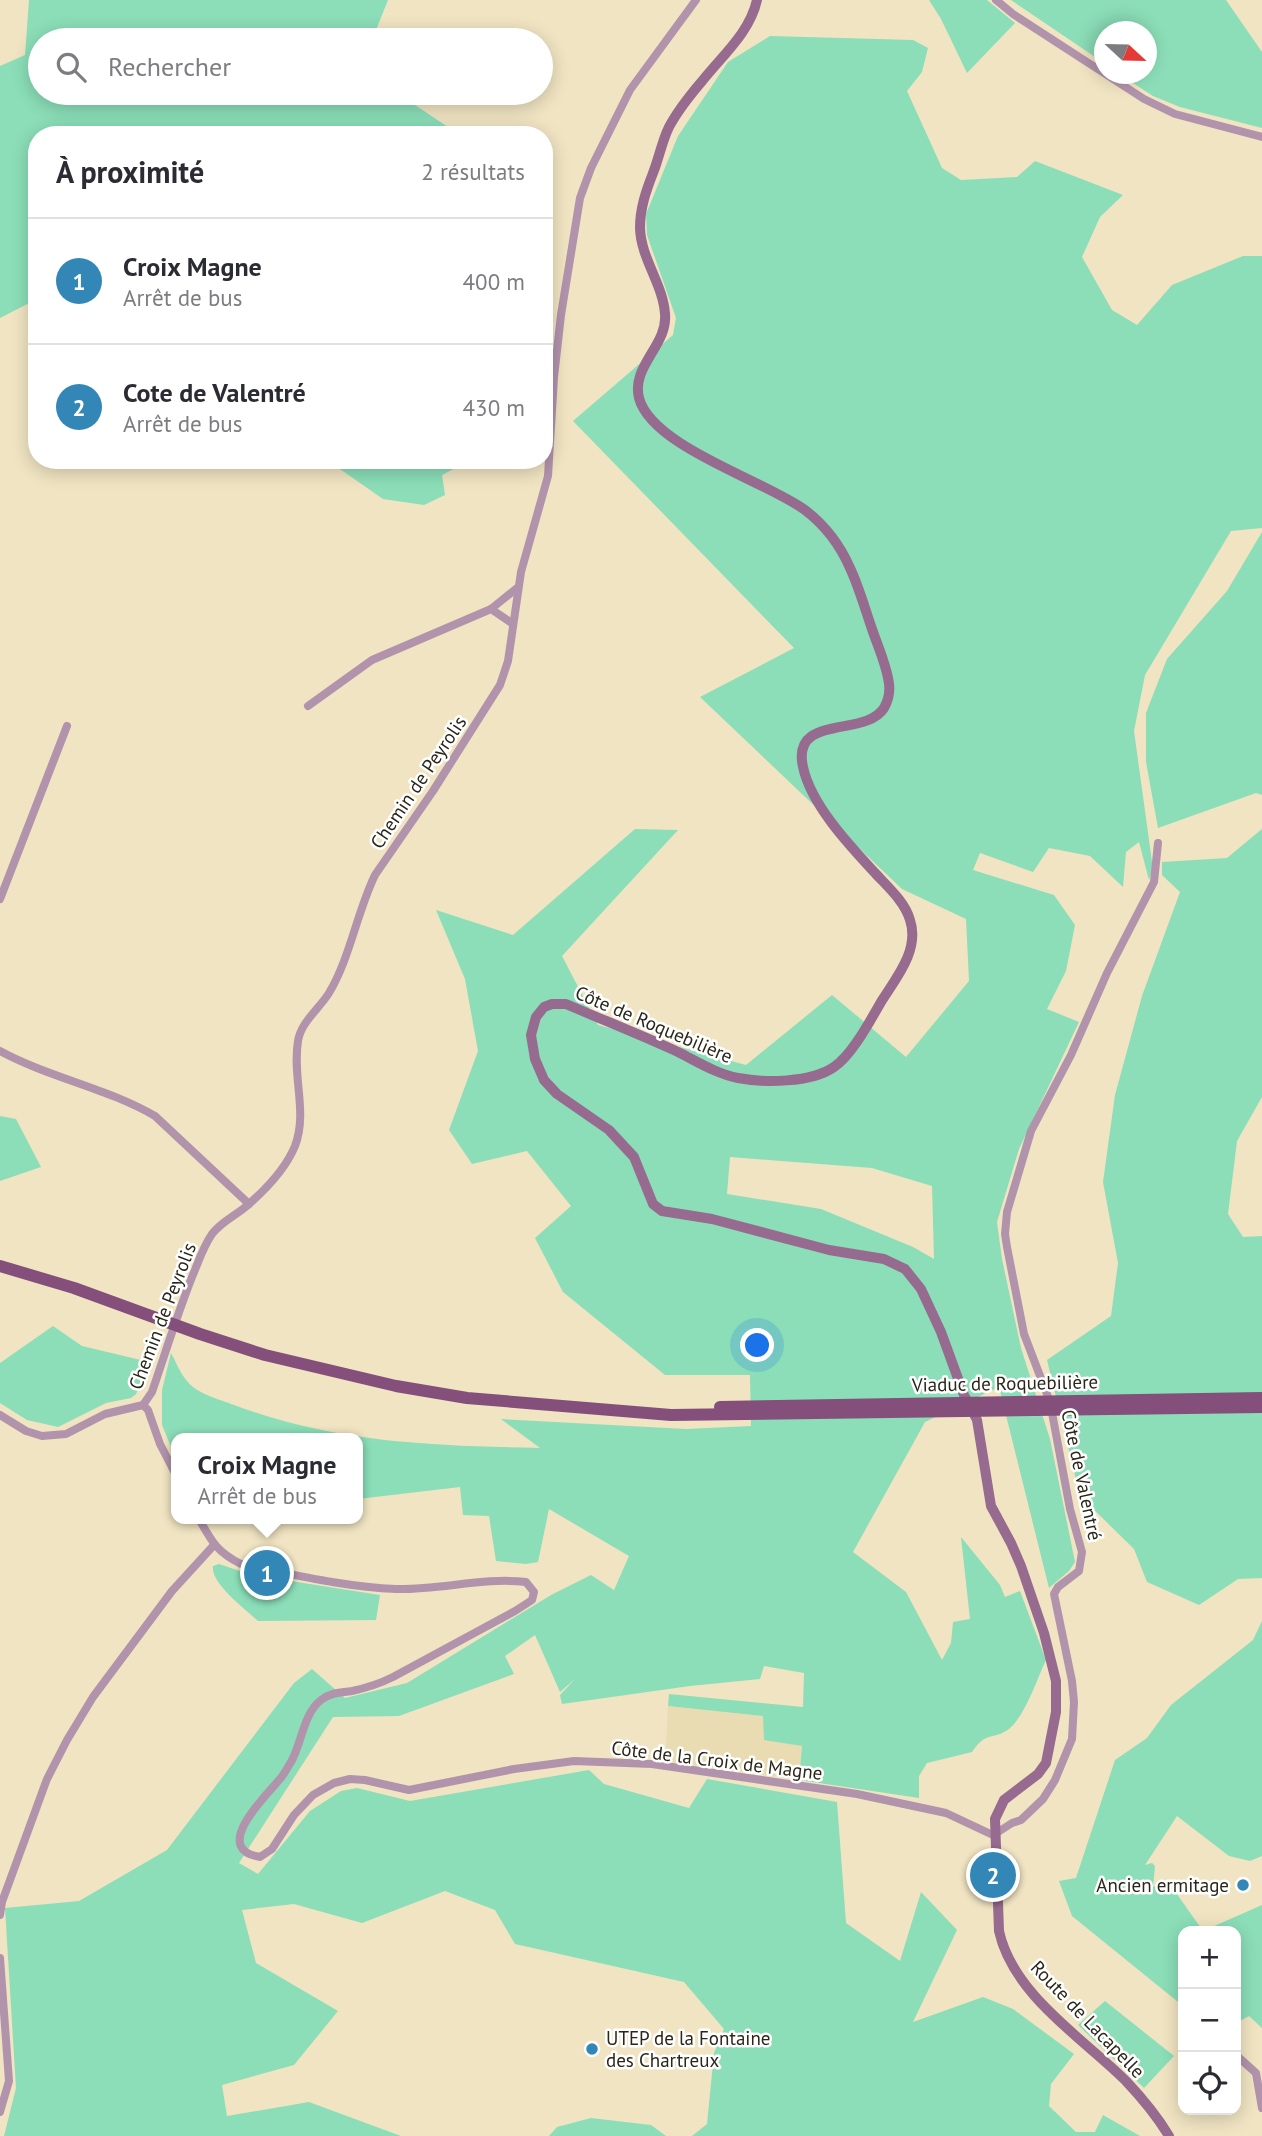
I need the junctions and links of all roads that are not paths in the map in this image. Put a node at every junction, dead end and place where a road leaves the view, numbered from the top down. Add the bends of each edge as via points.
1 (696, 0) edge
2 (757, 0) edge
3 (996, 0) edge
4 (1262, 137) edge
5 (553, 393) edge
6 (548, 469) edge
7 (517, 588) junction
8 (491, 608) junction
9 (513, 624) junction
10 (309, 706) dead end
11 (66, 726) dead end
12 (1158, 843) dead end
13 (0, 899) edge
14 (0, 1051) edge
15 (249, 1205) junction
16 (0, 1266) edge
17 (1262, 1398) edge
18 (143, 1405) junction
19 (1262, 1407) edge
20 (748, 1410) junction
21 (0, 1415) edge
22 (171, 1465) edge
23 (203, 1524) edge
24 (214, 1545) junction
25 (995, 1819) junction
26 (1012, 1823) junction
27 (995, 1835) junction
28 (0, 1915) edge
29 (0, 1958) edge
30 (1241, 2058) edge
31 (1259, 2069) edge
32 (1262, 2108) edge
33 (0, 2112) edge
34 (1169, 2136) edge

1 - 5 street, Chemin de Peyrolis via 630,90 580,198
2 - 25 street, Côte de Roquebilière via 750,23 669,127 644,196 643,251 665,314 664,330 640,376 638,392 649,416 669,434 806,511 846,558 889,693 882,711 869,721 810,737 802,750 802,764 821,806 910,919 911,946 866,1027 837,1065 817,1076 768,1081 716,1072 566,1004 544,1007 531,1035 544,1080 609,1130 634,1157 653,1204 662,1211 884,1259 905,1269 921,1289 977,1420 991,1506 1021,1566 1056,1681 1056,1712 1046,1763 1004,1800
3 - 4 street via 1144,99 1175,114
6 - 7 street, Chemin de Peyrolis
7 - 8 street
7 - 9 street, Chemin de Peyrolis
8 - 9 street
8 - 10 street via 372,660
9 - 15 street, Chemin de Peyrolis via 508,661 494,698 375,875 338,976 298,1039 301,1113 294,1149
11 - 13 street
12 - 26 street, Côte de Valentré via 1154,882 1031,1131 1007,1212 1005,1234 1024,1334 1051,1402 1082,1552 1079,1571 1054,1594 1072,1681 1072,1739 1043,1799
14 - 15 street via 156,1116
15 - 18 street, Chemin de Peyrolis via 211,1235 152,1392
16 - 20 main road via 200,1334 396,1386 467,1398 671,1415
17 - 20 main road, Viaduc de Roquebilière
18 - 21 street, Chemin de Peyrolis via 105,1414 66,1434 42,1436
18 - 22 street
19 - 20 main road, Viaduc de Roquebilière
23 - 24 street, Côte de la Croix de Magne
24 - 27 street, Côte de la Croix de Magne via 241,1564 363,1586 426,1588 512,1580 526,1582 534,1591 532,1600 514,1611 378,1685 333,1693 320,1700 293,1759 245,1822 240,1839 252,1856 260,1857 272,1849 313,1795 334,1783 365,1780 409,1790 574,1761 652,1764 857,1794 946,1813
24 - 28 street via 172,1591 66,1740 43,1788
25 - 26 street
25 - 27 street
26 - 27 street, Côte de Valentré
27 - 34 street, Route de Lacapelle via 999,1931 1010,1961 1025,1984 1125,2081
29 - 33 street via 9,2081
30 - 31 street
31 - 32 street

